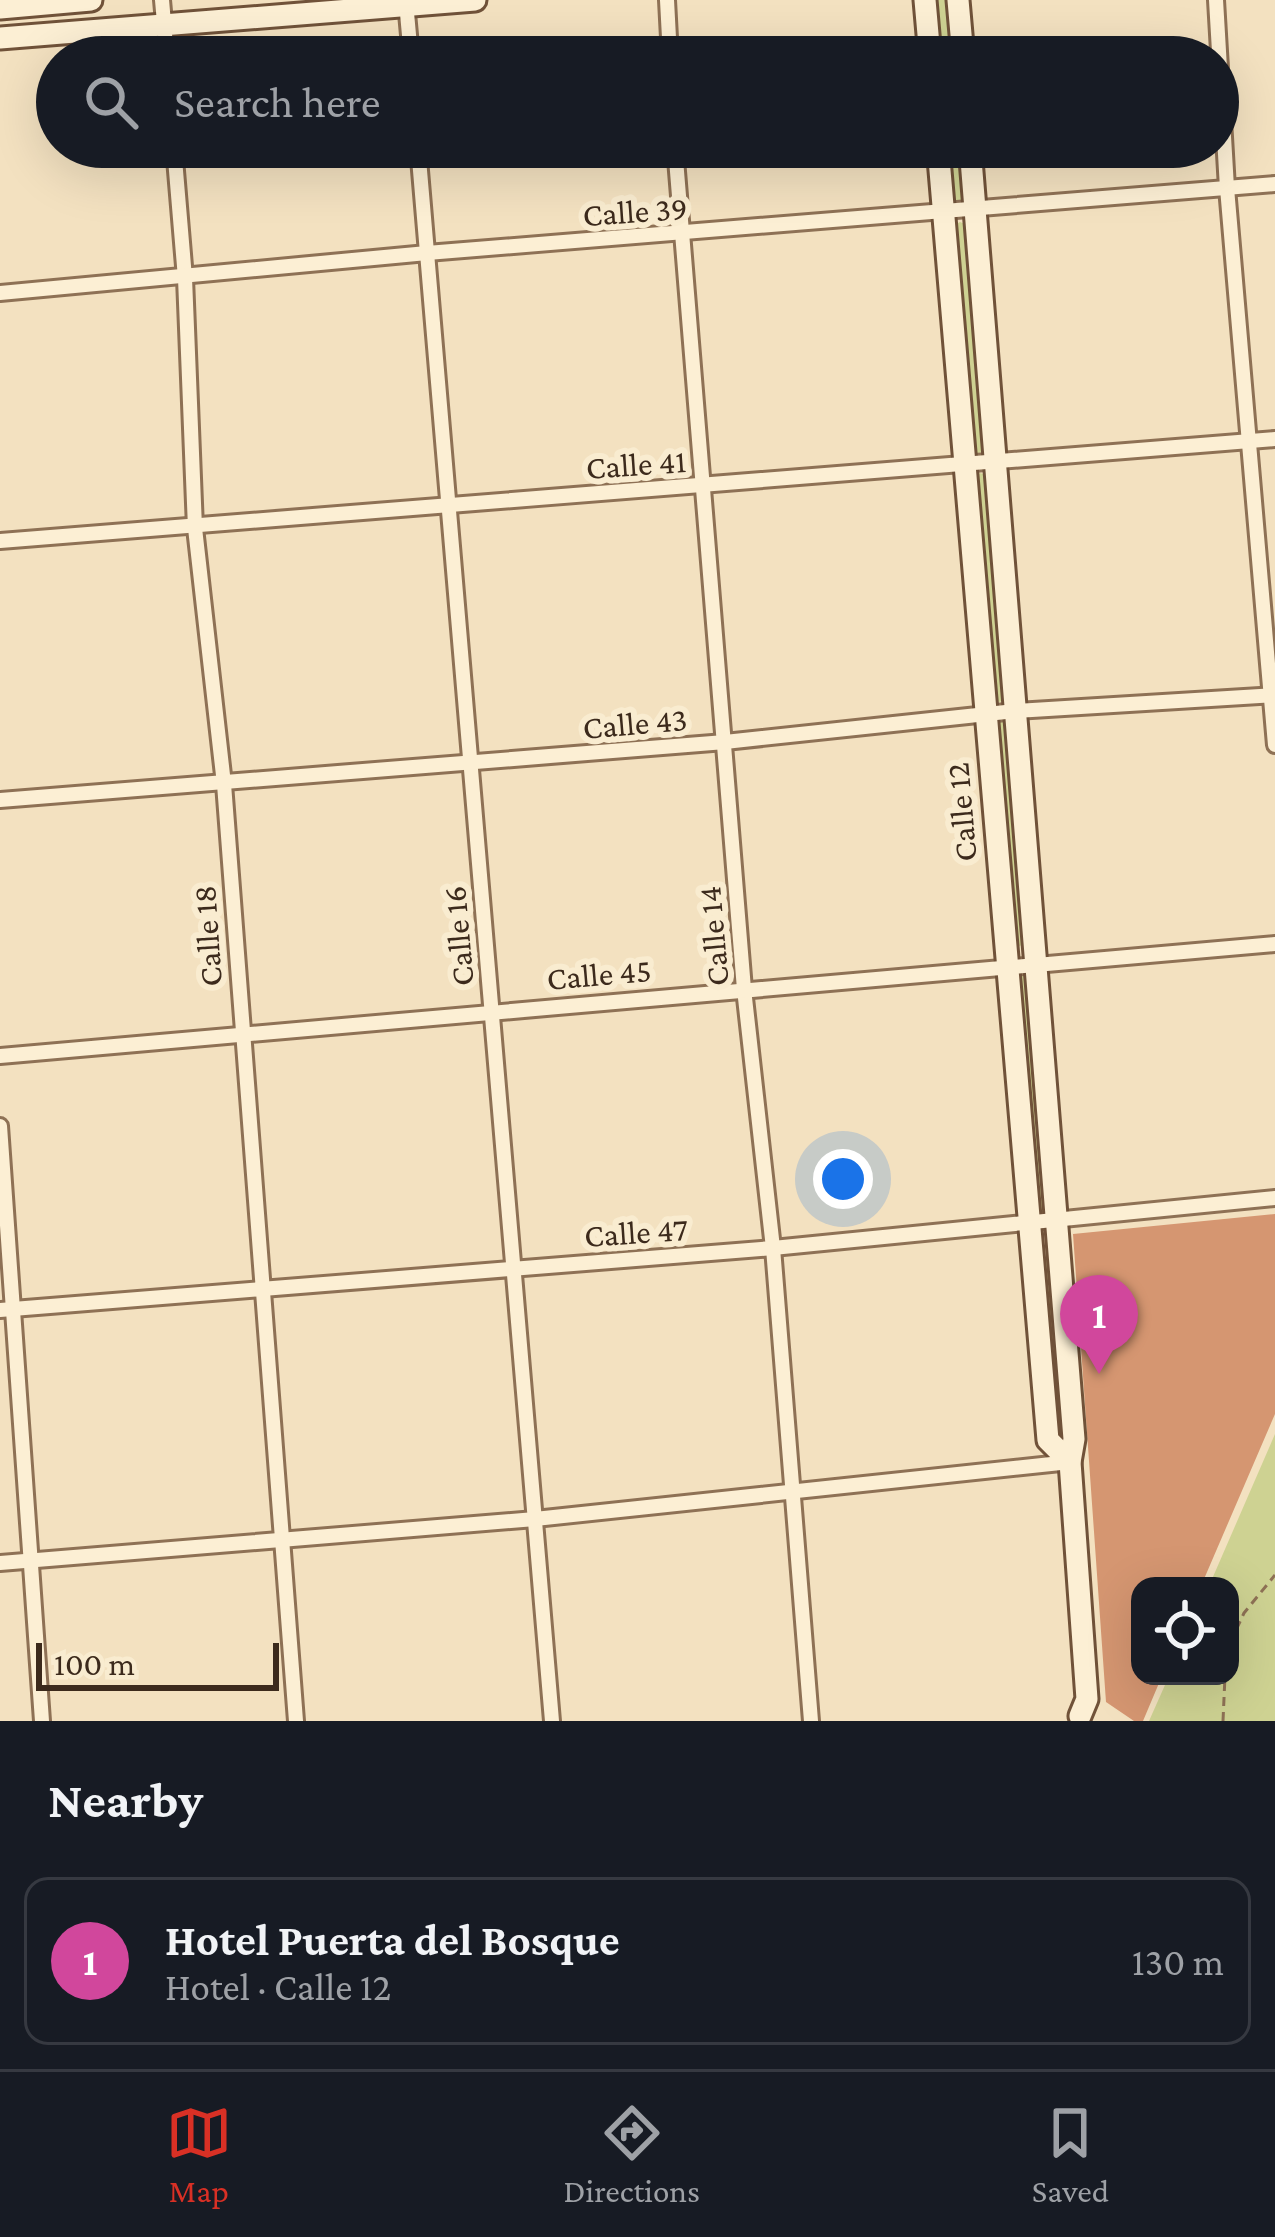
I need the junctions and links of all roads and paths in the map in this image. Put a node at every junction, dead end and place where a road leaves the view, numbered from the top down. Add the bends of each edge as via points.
1 (92, 0) edge
2 (162, 0) edge
3 (475, 0) edge
4 (667, 0) edge
5 (925, 0) edge
6 (958, 0) edge
7 (1216, 0) edge
8 (406, 3) edge
9 (0, 8) edge
10 (164, 25) junction
11 (165, 36) edge
12 (409, 36) edge
13 (669, 36) edge
14 (928, 36) edge
15 (961, 36) edge
16 (1218, 36) edge
17 (0, 38) edge
18 (176, 168) edge
19 (420, 168) edge
20 (676, 168) edge
21 (940, 168) edge
22 (972, 168) edge
23 (1226, 168) edge
24 (1275, 184) edge
25 (1227, 188) junction
26 (975, 209) junction
27 (943, 212) junction
28 (680, 235) junction
29 (428, 253) junction
30 (184, 278) junction
31 (0, 293) edge
32 (1275, 439) edge
33 (1248, 441) junction
34 (995, 462) junction
35 (965, 464) junction
36 (701, 486) junction
37 (449, 504) junction
38 (195, 528) junction
39 (0, 541) edge
40 (1273, 696) edge
41 (1016, 711) junction
42 (986, 715) junction
43 (725, 742) junction
44 (1275, 745) edge
45 (471, 764) junction
46 (224, 784) junction
47 (0, 800) edge
48 (1275, 944) edge
49 (1036, 964) junction
50 (1007, 967) junction
51 (744, 989) junction
52 (492, 1010) junction
53 (241, 1034) junction
54 (0, 1055) edge
55 (0, 1126) edge
56 (1275, 1198) edge
57 (1056, 1220) junction
58 (1029, 1223) junction
59 (772, 1248) junction
60 (513, 1268) junction
61 (263, 1289) junction
62 (8, 1310) edge
63 (1070, 1462) junction
64 (794, 1490) junction
65 (535, 1519) junction
66 (283, 1538) junction
67 (33, 1560) junction
68 (0, 1563) edge
69 (1275, 1575) edge
70 (1239, 1624) edge
71 (1225, 1685) edge
72 (1077, 1718) edge
73 (42, 1721) edge
74 (296, 1721) edge
75 (552, 1721) edge
76 (811, 1721) edge
77 (1223, 1721) edge

1 - 9 street
2 - 10 street
3 - 8 street
4 - 13 street
5 - 14 street
6 - 15 street
7 - 16 street
8 - 10 street
8 - 12 street
10 - 11 street
10 - 17 street
18 - 30 street, Calle 18
19 - 29 street, Calle 16
20 - 28 street, Calle 14
21 - 27 street, Calle 12
22 - 26 street, Calle 12
23 - 25 street
24 - 25 street, Calle 39
25 - 26 street, Calle 39
25 - 33 street
26 - 27 street, Calle 39
26 - 34 street, Calle 12
27 - 28 street, Calle 39
27 - 35 street, Calle 12
28 - 29 street, Calle 39
28 - 36 street, Calle 14
29 - 30 street, Calle 39
29 - 37 street, Calle 16
30 - 31 street, Calle 39
30 - 38 street, Calle 18
32 - 33 street, Calle 41
33 - 34 street, Calle 41
33 - 40 street
34 - 35 street, Calle 41
34 - 41 street, Calle 12
35 - 36 street, Calle 41
35 - 42 street, Calle 12
36 - 37 street, Calle 41
36 - 43 street, Calle 14
37 - 38 street, Calle 41
37 - 45 street, Calle 16
38 - 39 street, Calle 41
38 - 46 street, Calle 18
40 - 41 street, Calle 43
40 - 44 street
41 - 42 street, Calle 43
41 - 49 street, Calle 12
42 - 43 street, Calle 43
42 - 50 street, Calle 12
43 - 45 street, Calle 43
43 - 51 street, Calle 14
45 - 46 street, Calle 43
45 - 52 street, Calle 16
46 - 47 street, Calle 43
46 - 53 street, Calle 18
48 - 49 street, Calle 45
49 - 50 street, Calle 45
49 - 57 street, Calle 12
50 - 51 street, Calle 45
50 - 58 street, Calle 12
51 - 52 street, Calle 45
51 - 59 street, Calle 14
52 - 53 street, Calle 45
52 - 60 street, Calle 16
53 - 54 street, Calle 45
53 - 61 street, Calle 18
55 - 62 street
56 - 57 street, Calle 47
57 - 58 street, Calle 47
57 - 63 street, Calle 12
58 - 59 street, Calle 47
58 - 63 street, Calle 12 via 1048,1440
59 - 60 street, Calle 47
59 - 64 street, Calle 14
60 - 61 street, Calle 47
60 - 65 street, Calle 16
61 - 62 street, Calle 47
61 - 66 street, Calle 18
62 - 67 street
63 - 64 street
63 - 72 street, Calle 12 via 1087,1699
64 - 65 street
64 - 76 street, Calle 14
65 - 66 street
65 - 75 street, Calle 16
66 - 67 street
66 - 74 street, Calle 18
67 - 68 street
67 - 73 street
69 - 70 path
71 - 77 path

